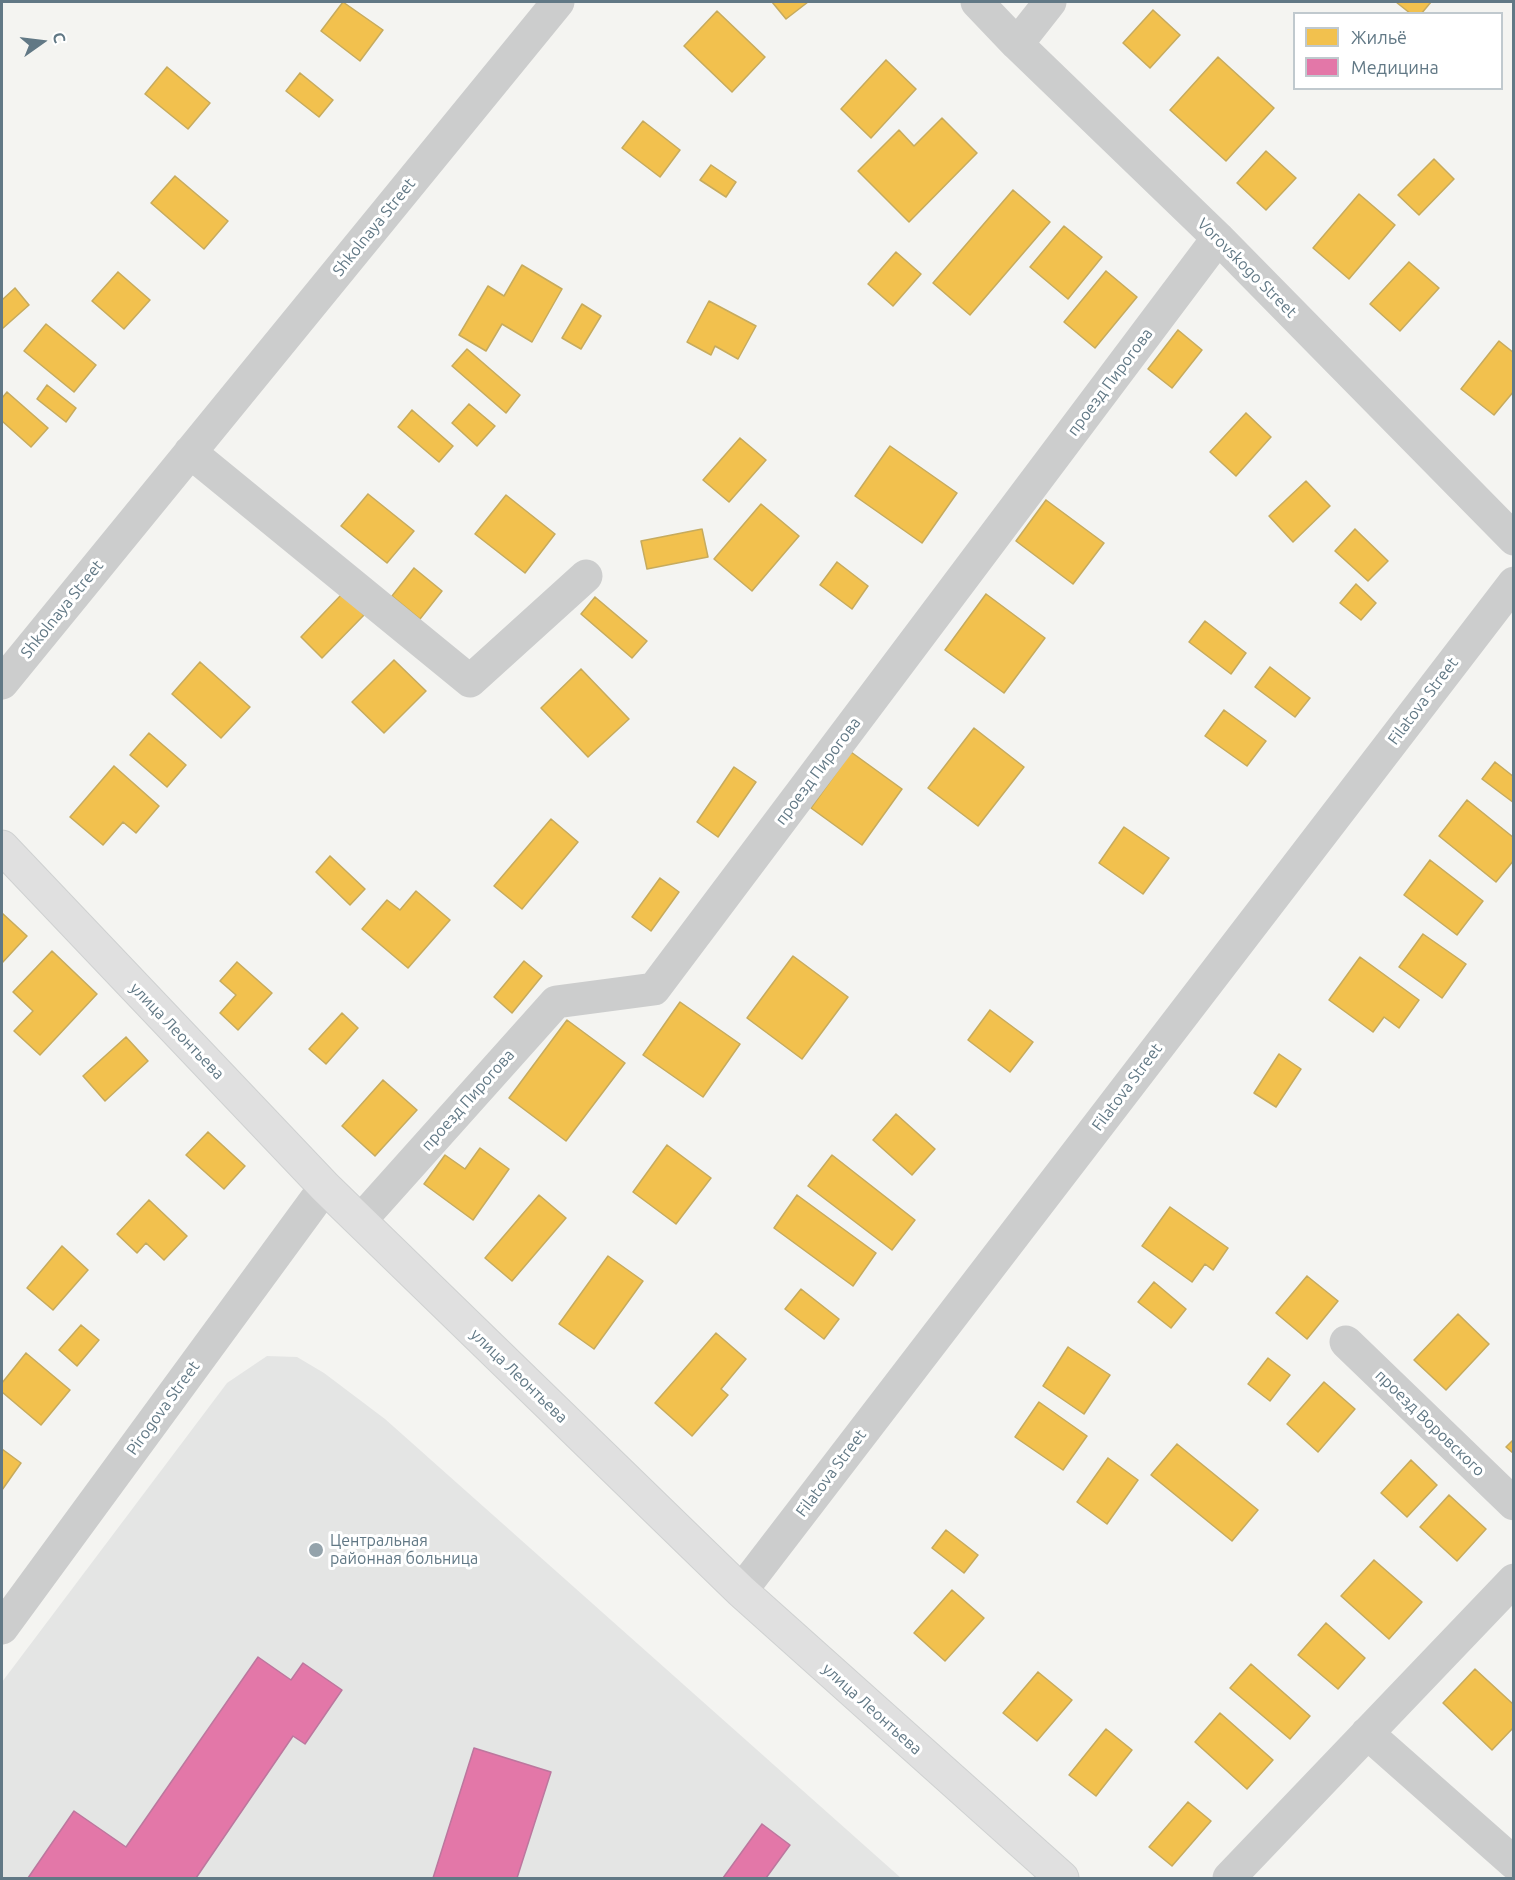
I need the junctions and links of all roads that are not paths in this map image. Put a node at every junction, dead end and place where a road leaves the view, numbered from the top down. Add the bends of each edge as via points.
1 (558, 2) edge
2 (977, 2) edge
3 (1050, 2) edge
4 (1017, 44) junction
5 (1218, 238) junction
6 (190, 452) junction
7 (1514, 539) edge
8 (586, 576) dead end
9 (1514, 583) edge
10 (2, 683) edge
11 (2, 847) edge
12 (325, 1187) junction
13 (360, 1221) junction
14 (1346, 1342) dead end
15 (1514, 1504) edge
16 (1514, 1580) edge
17 (741, 1591) junction
18 (2, 1628) edge
19 (1367, 1733) junction
20 (1514, 1863) edge
21 (1062, 1878) edge
22 (1229, 1878) edge

1 - 6 street, Shkolnaya Street
2 - 4 street, Vorovskogo Street
3 - 4 street
4 - 5 street, Vorovskogo Street
5 - 7 street, Vorovskogo Street
5 - 13 street, проезд Пирогова via 654,989 556,1002
6 - 8 street via 470,681
6 - 10 street, Shkolnaya Street
9 - 17 street, Filatova Street
11 - 12 street, улица Леонтьева
12 - 13 street, улица Леонтьева
12 - 18 street, Pirogova Street
13 - 17 street, улица Леонтьева
14 - 15 street, проезд Воровского
16 - 19 street
17 - 21 street, улица Леонтьева
19 - 20 street
19 - 22 street

